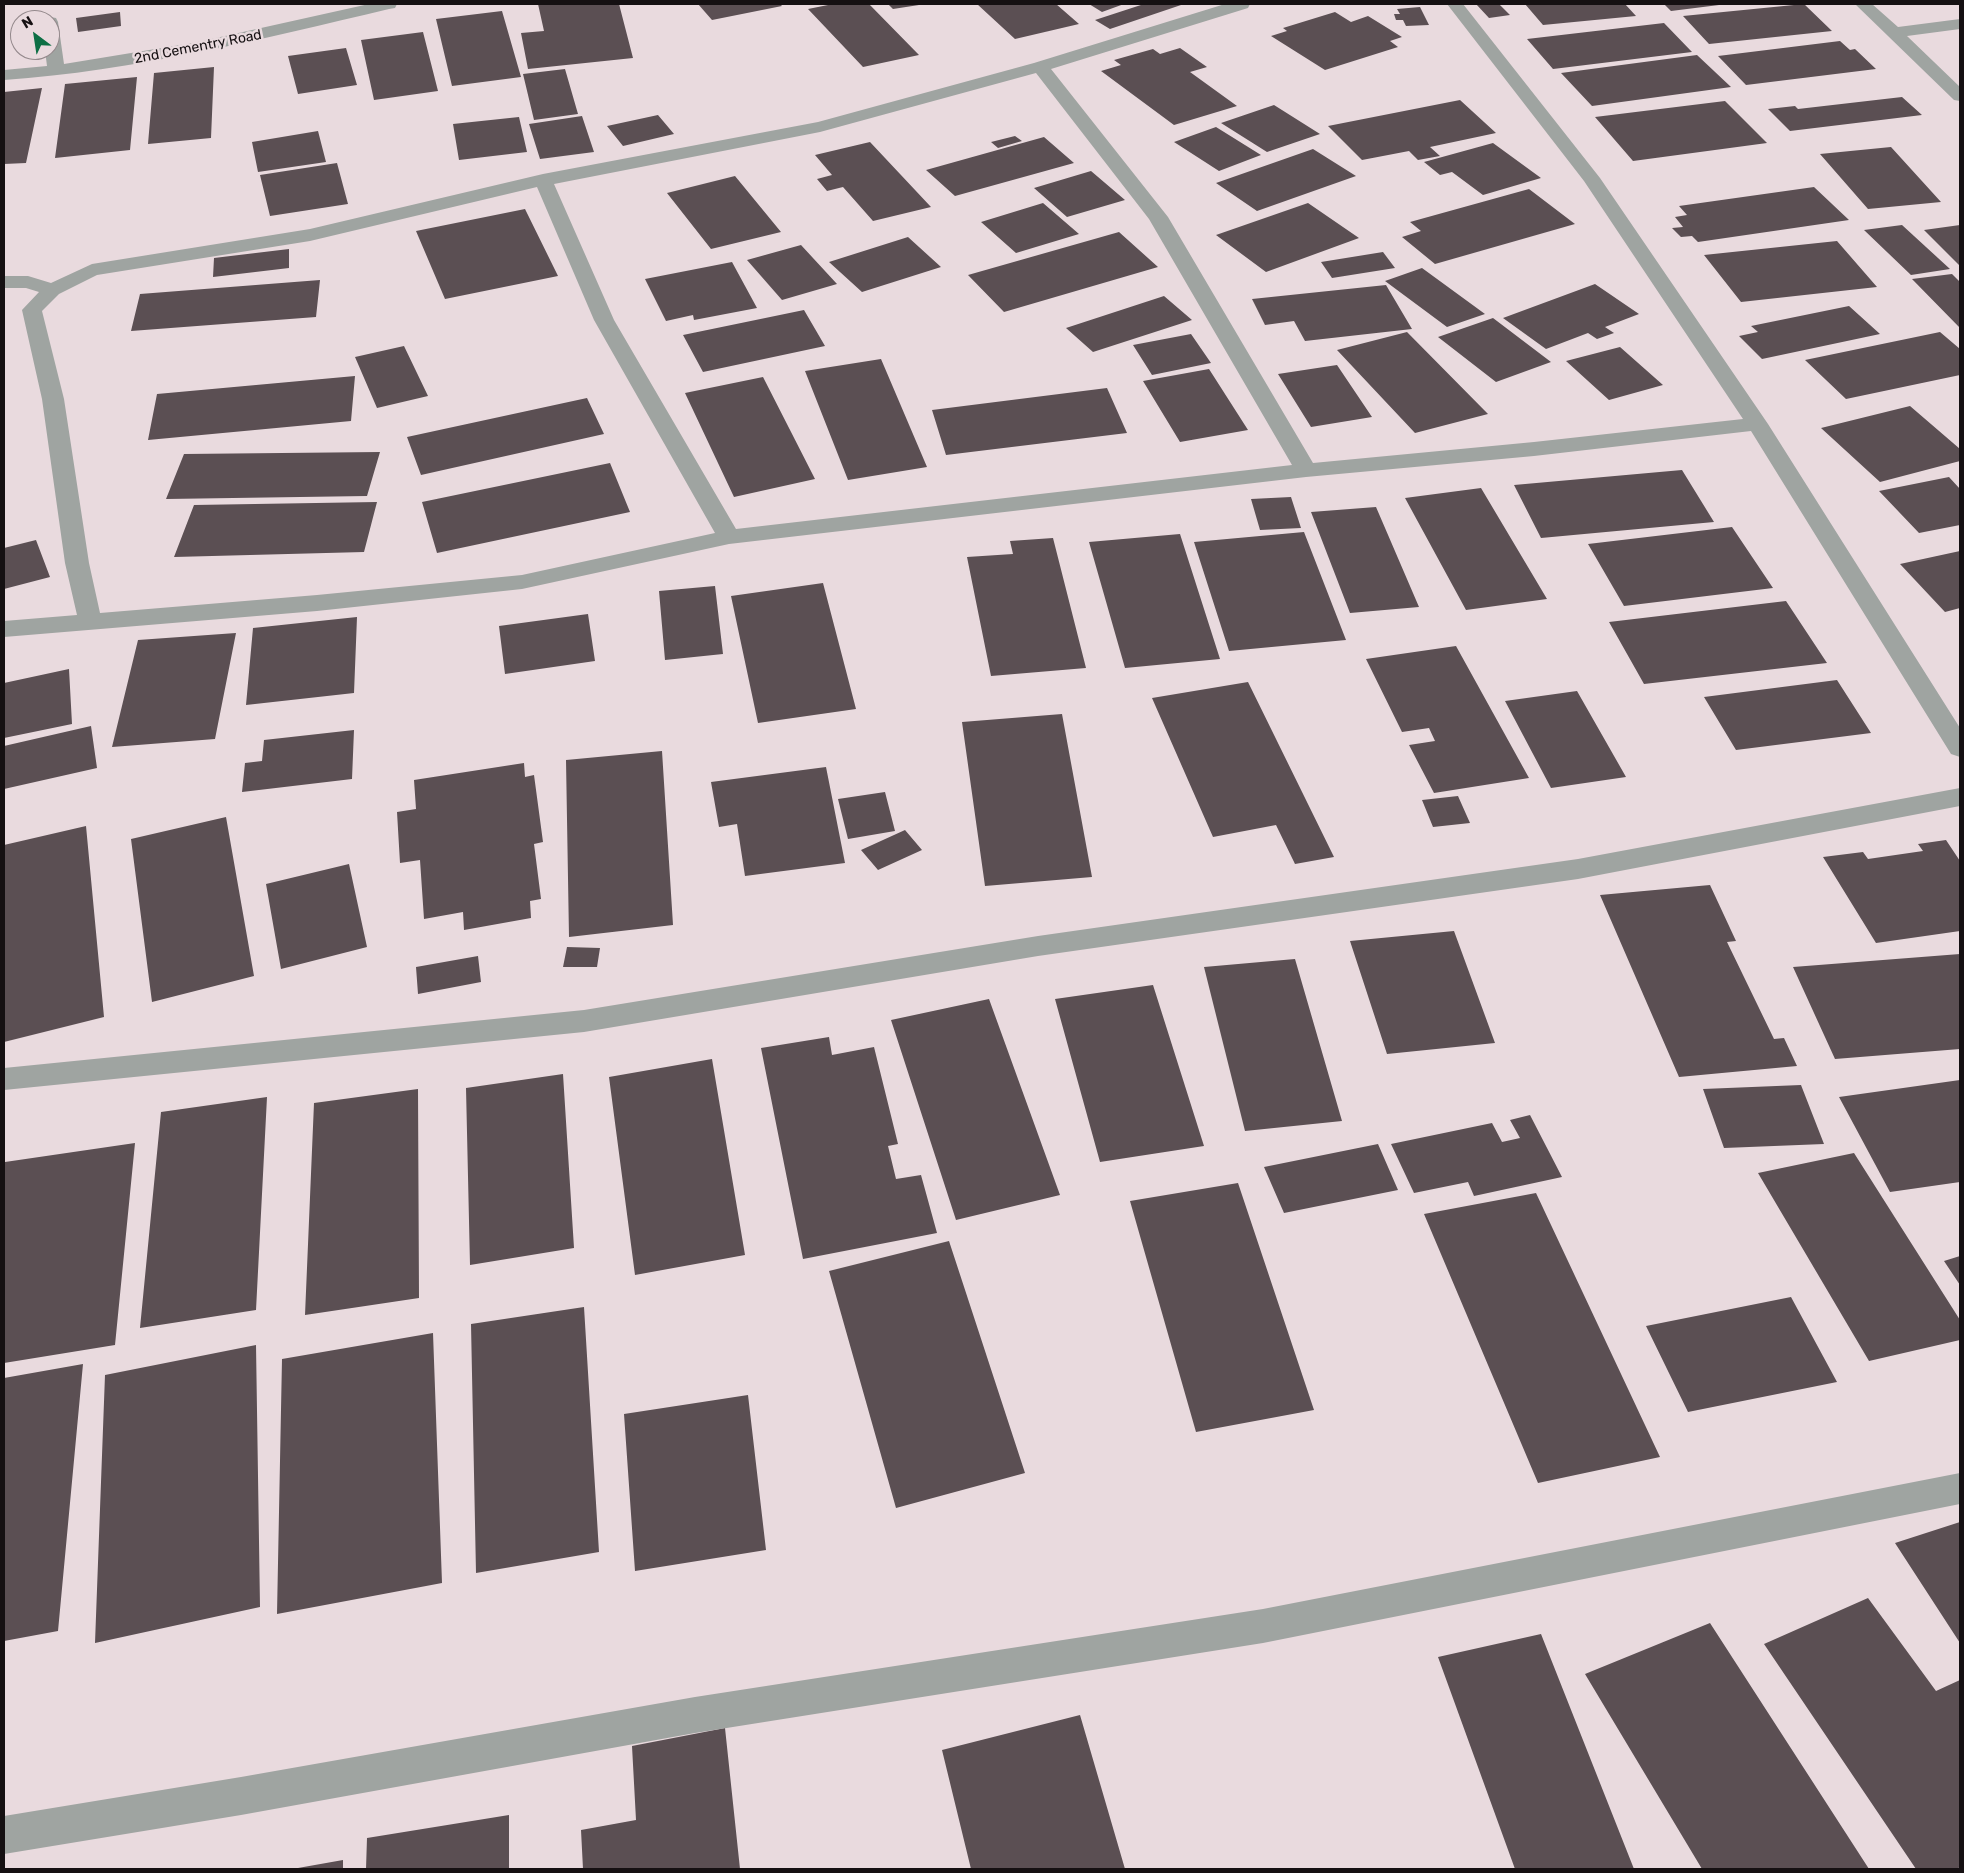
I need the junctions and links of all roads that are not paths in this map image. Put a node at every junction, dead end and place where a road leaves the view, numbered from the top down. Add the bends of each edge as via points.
1 (389, 4) edge
2 (1242, 4) edge
3 (1456, 4) edge
4 (1863, 4) edge
5 (1960, 24) edge
6 (1894, 33) junction
7 (55, 60) edge
8 (1040, 67) junction
9 (56, 71) junction
10 (4, 75) edge
11 (1960, 96) edge
12 (543, 180) junction
13 (4, 282) edge
14 (52, 290) junction
15 (1757, 424) junction
16 (1306, 470) junction
17 (729, 538) junction
18 (90, 621) junction
19 (4, 629) edge
20 (1960, 748) edge
21 (1960, 797) edge
22 (4, 1079) edge
23 (1960, 1488) edge
24 (4, 1835) edge

1 - 9 street, 2nd Cementry Road via 176,54
2 - 8 street
3 - 15 street via 1591,178
4 - 6 street
5 - 6 street
6 - 11 street
7 - 9 street
8 - 12 street via 820,127
8 - 16 street via 1158,216
9 - 10 street, 2nd Cementry Road
12 - 14 street via 310,235 92,270
12 - 17 street via 604,320
13 - 14 street via 28,282
14 - 18 street via 32,310 53,399 77,563
15 - 16 street
15 - 20 street
16 - 17 street
17 - 18 street via 522,582
18 - 19 street
21 - 22 street via 1578,869 1038,946 584,1021
23 - 24 street via 1263,1626 695,1715

